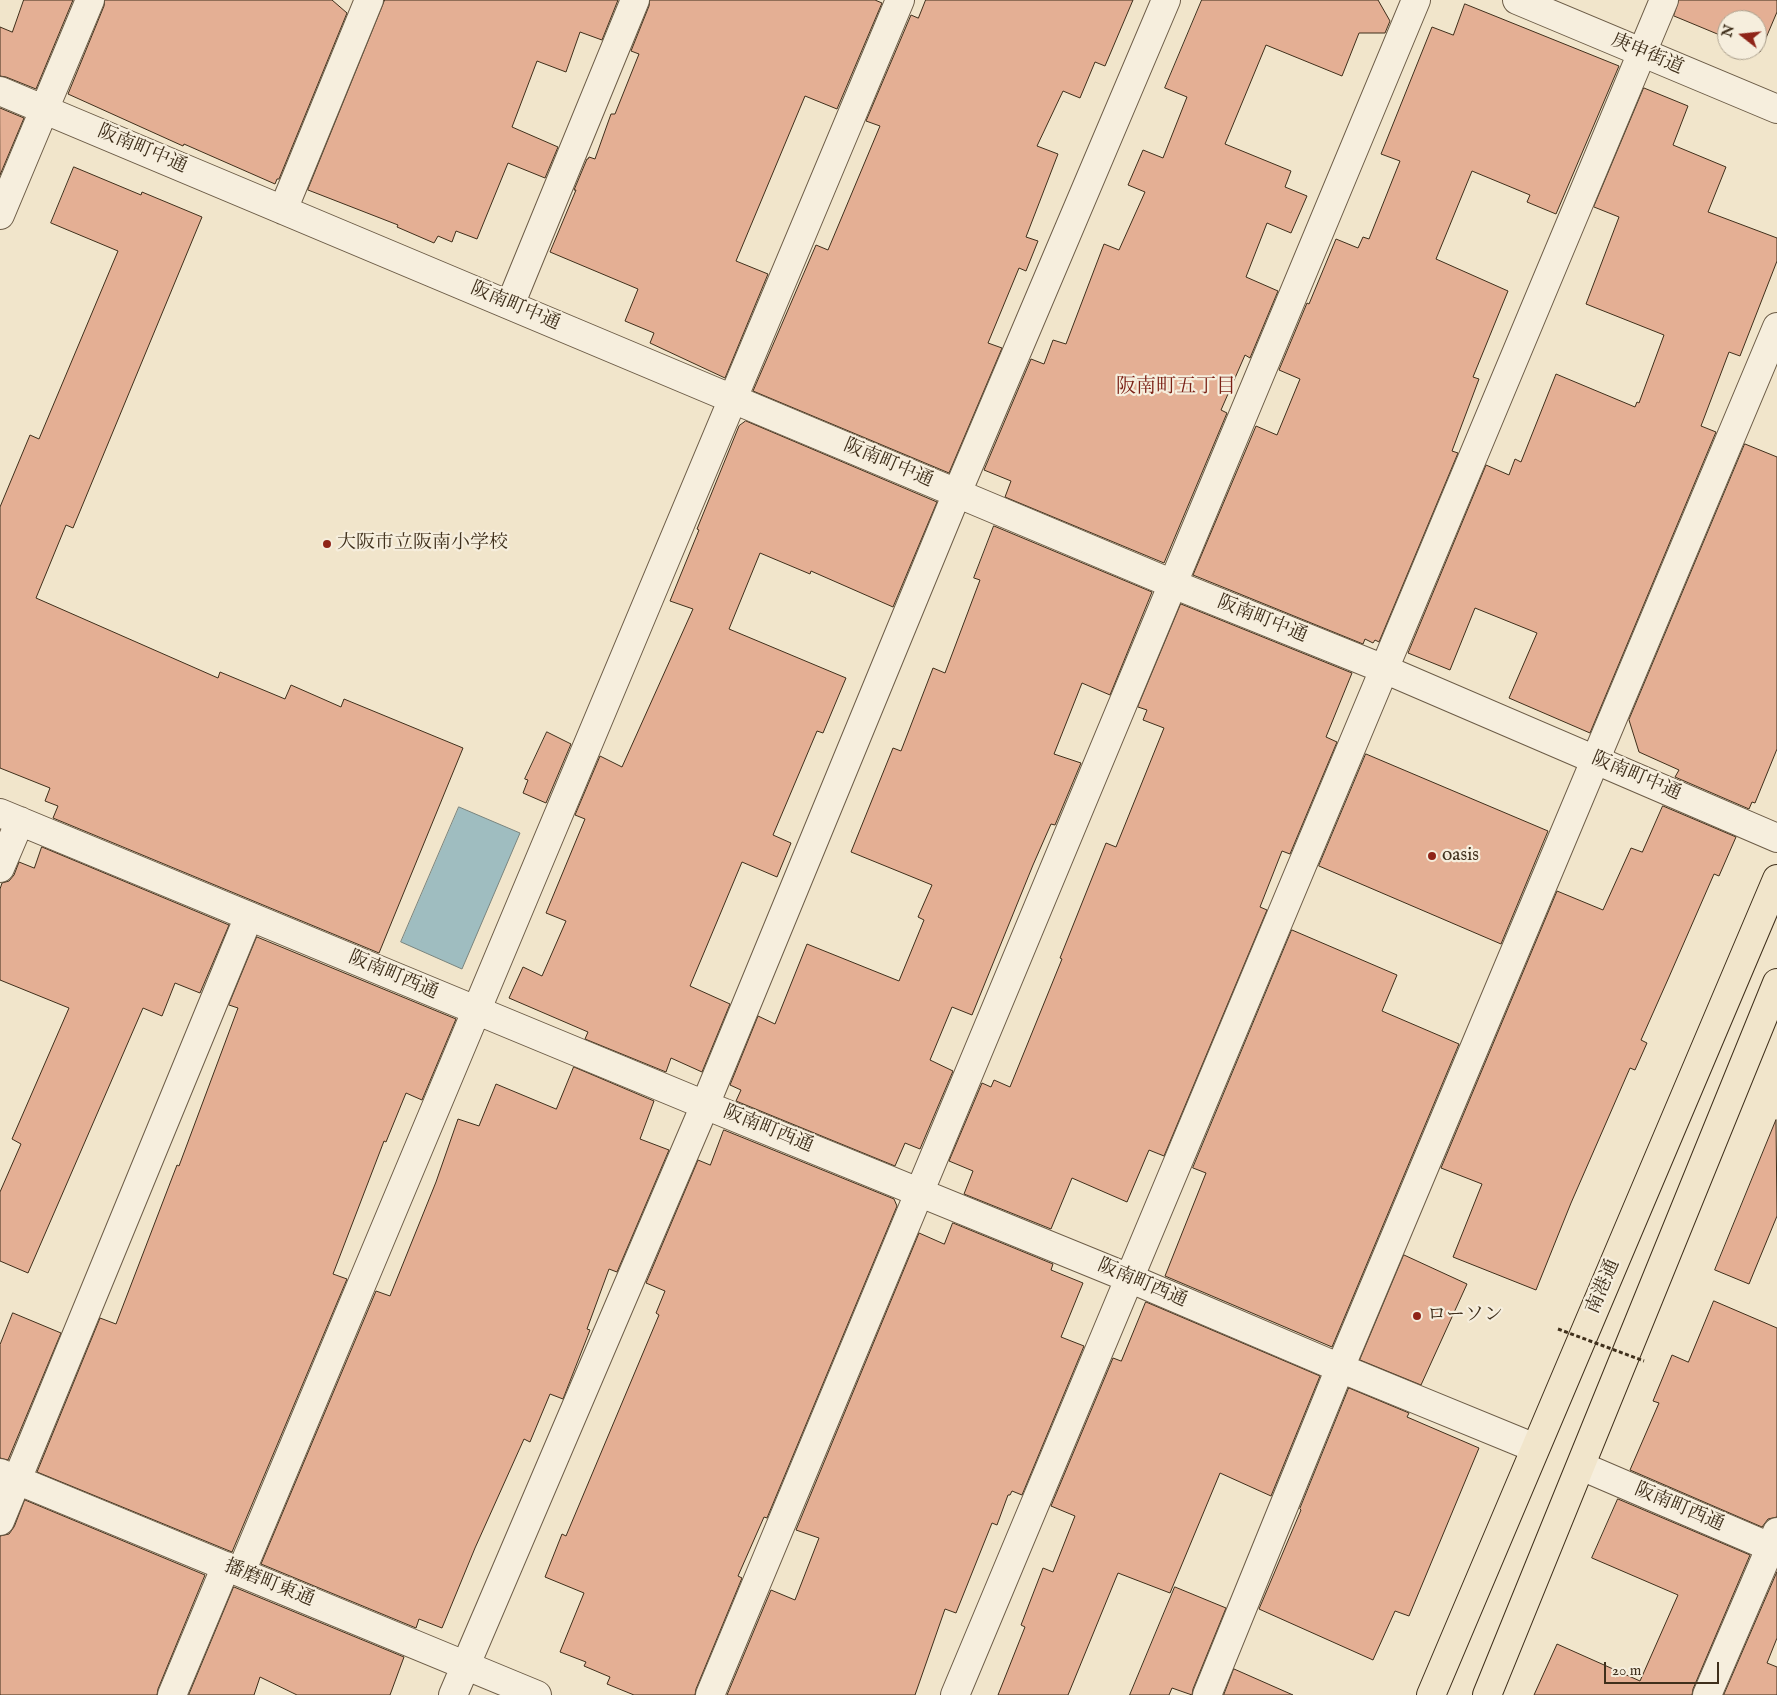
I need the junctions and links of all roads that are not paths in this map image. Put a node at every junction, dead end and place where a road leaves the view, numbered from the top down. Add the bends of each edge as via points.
1 (90, 0) edge
2 (370, 0) edge
3 (635, 0) edge
4 (900, 0) edge
5 (1166, 0) edge
6 (1416, 0) edge
7 (1517, 0) edge
8 (1664, 0) edge
9 (1642, 52) junction
10 (0, 91) edge
11 (44, 109) junction
12 (1777, 109) edge
13 (283, 210) junction
14 (0, 215) edge
15 (510, 305) junction
16 (1777, 327) edge
17 (733, 398) junction
18 (957, 493) junction
19 (1174, 584) junction
20 (1384, 669) junction
21 (1596, 759) junction
22 (10, 817) edge
23 (1777, 838) edge
24 (0, 868) edge
25 (1777, 879) edge
26 (249, 916) junction
27 (1777, 983) edge
28 (477, 1010) junction
29 (705, 1105) junction
30 (920, 1192) junction
31 (1130, 1278) junction
32 (1340, 1368) junction
33 (1535, 1448) junction
34 (1581, 1466) junction
35 (9, 1476) edge
36 (0, 1521) edge
37 (1775, 1543) edge
38 (234, 1569) junction
39 (466, 1666) junction
40 (172, 1695) edge
41 (454, 1695) edge
42 (537, 1695) edge
43 (710, 1695) edge
44 (955, 1695) edge
45 (1207, 1695) edge
46 (1432, 1695) edge
47 (1488, 1695) edge
48 (1707, 1695) edge

1 - 11 street
2 - 13 street
3 - 15 street
4 - 17 street
5 - 18 street
6 - 19 street
7 - 9 street, 庚申街道
8 - 9 street
9 - 12 street, 庚申街道
9 - 20 street
10 - 11 street, 阪南町中通
11 - 13 street, 阪南町中通
11 - 14 street
13 - 15 street, 阪南町中通
15 - 17 street, 阪南町中通
16 - 21 street
17 - 18 street, 阪南町中通
17 - 28 street
18 - 19 street, 阪南町中通
18 - 29 street
19 - 20 street, 阪南町中通
19 - 30 street
20 - 21 street, 阪南町中通
20 - 31 street
21 - 23 street, 阪南町中通
21 - 32 street
22 - 24 street
22 - 26 street, 阪南町西通
25 - 33 main road, 南港通
26 - 28 street, 阪南町西通
26 - 35 street
27 - 34 main road
28 - 29 street, 阪南町西通
28 - 38 street
29 - 30 street, 阪南町西通
29 - 39 street
30 - 31 street, 阪南町西通
30 - 43 street
31 - 32 street, 阪南町西通
31 - 44 street
32 - 33 street, 阪南町西通
32 - 45 street
33 - 46 main road, 南港通
34 - 37 street, 阪南町西通
34 - 47 main road
35 - 36 street
35 - 38 street, 播磨町東通
37 - 48 street
38 - 39 street, 播磨町東通
38 - 40 street
39 - 41 street
39 - 42 street, 播磨町東通

